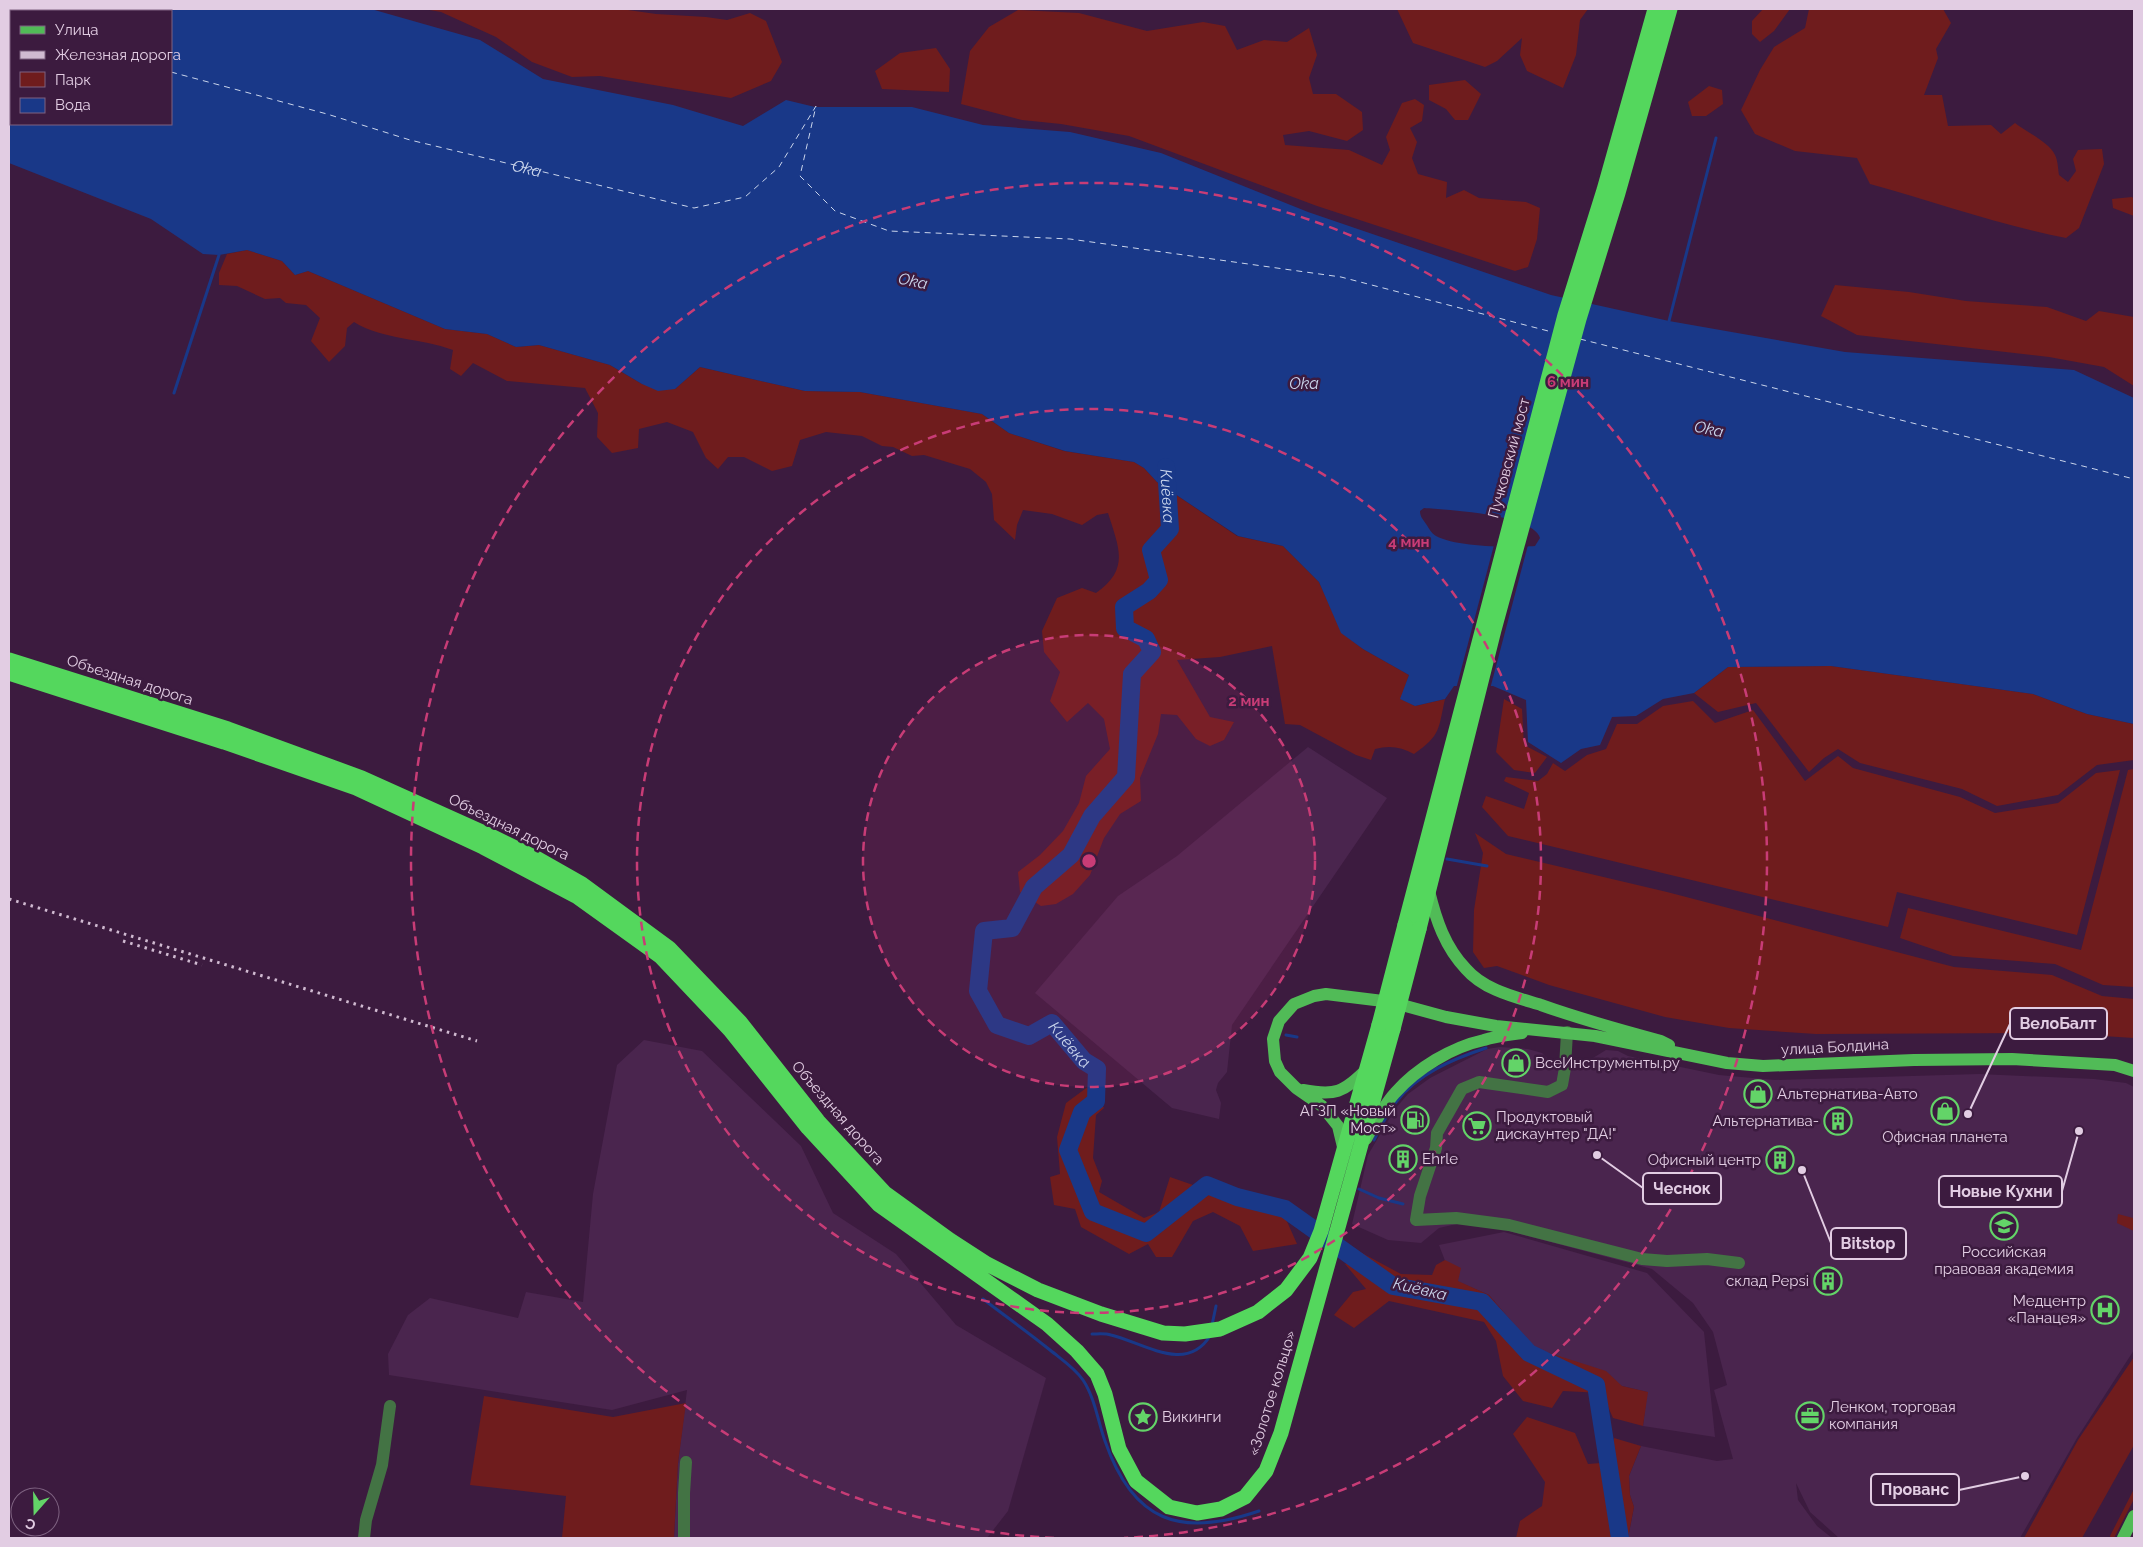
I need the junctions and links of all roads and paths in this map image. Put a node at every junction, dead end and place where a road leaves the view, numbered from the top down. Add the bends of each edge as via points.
1 (1655, 9) edge
2 (1670, 9) edge
3 (1647, 67) junction
4 (9, 660) edge
5 (9, 673) edge
6 (1435, 836) junction
7 (1429, 891) junction
8 (1412, 927) junction
9 (1386, 1027) junction
10 (1539, 1030) junction
11 (1567, 1032) junction
12 (1689, 1055) junction
13 (1367, 1070) junction
14 (2134, 1071) edge
15 (1296, 1088) junction
16 (1351, 1152) junction
17 (882, 1199) junction
18 (1739, 1263) dead end
19 (390, 1406) dead end
20 (686, 1462) dead end
21 (2134, 1516) edge
22 (364, 1538) edge
23 (684, 1538) edge
24 (2123, 1538) edge

1 - 3 highway
2 - 3 highway
3 - 6 highway, Пучковский мост
4 - 17 highway, Объездная дорога via 228,730 362,778 491,836 582,884 669,948 740,1022
5 - 17 highway, Объездная дорога via 356,788 483,847 576,896 661,957 730,1030 808,1128
6 - 7 highway
6 - 8 highway
7 - 8 highway
7 - 12 main road via 1446,941 1466,970 1478,980 1500,992 1661,1041
8 - 9 highway, bridge
9 - 13 highway
9 - 16 highway, «Золотое кольцо»
10 - 11 main road, улица Болдина
10 - 15 main road via 1446,1017 1391,1002 1326,994 1314,996 1285,1011 1273,1039 1274,1061
10 - 16 main road via 1484,1040 1433,1062 1395,1092
11 - 12 main road, улица Болдина
11 - 18 street via 1562,1084 1548,1092 1479,1082 1462,1089 1438,1133 1416,1220 1456,1218 1509,1225 1642,1259 1707,1259
12 - 14 main road, улица Болдина via 1762,1066 2012,1058 2115,1065
13 - 15 main road via 1335,1092
13 - 16 highway
15 - 16 main road via 1322,1106 1338,1126
16 - 17 highway, «Золотое кольцо» via 1310,1258 1286,1290 1258,1312 1220,1329 1185,1334 1163,1333 1038,1290
16 - 17 highway, «Золотое кольцо» via 1281,1433 1266,1471 1245,1497 1221,1509 1197,1513 1169,1506 1136,1481 1119,1449 1097,1374 1077,1351 1048,1324
19 - 22 street via 382,1465
20 - 23 street
21 - 24 main road

